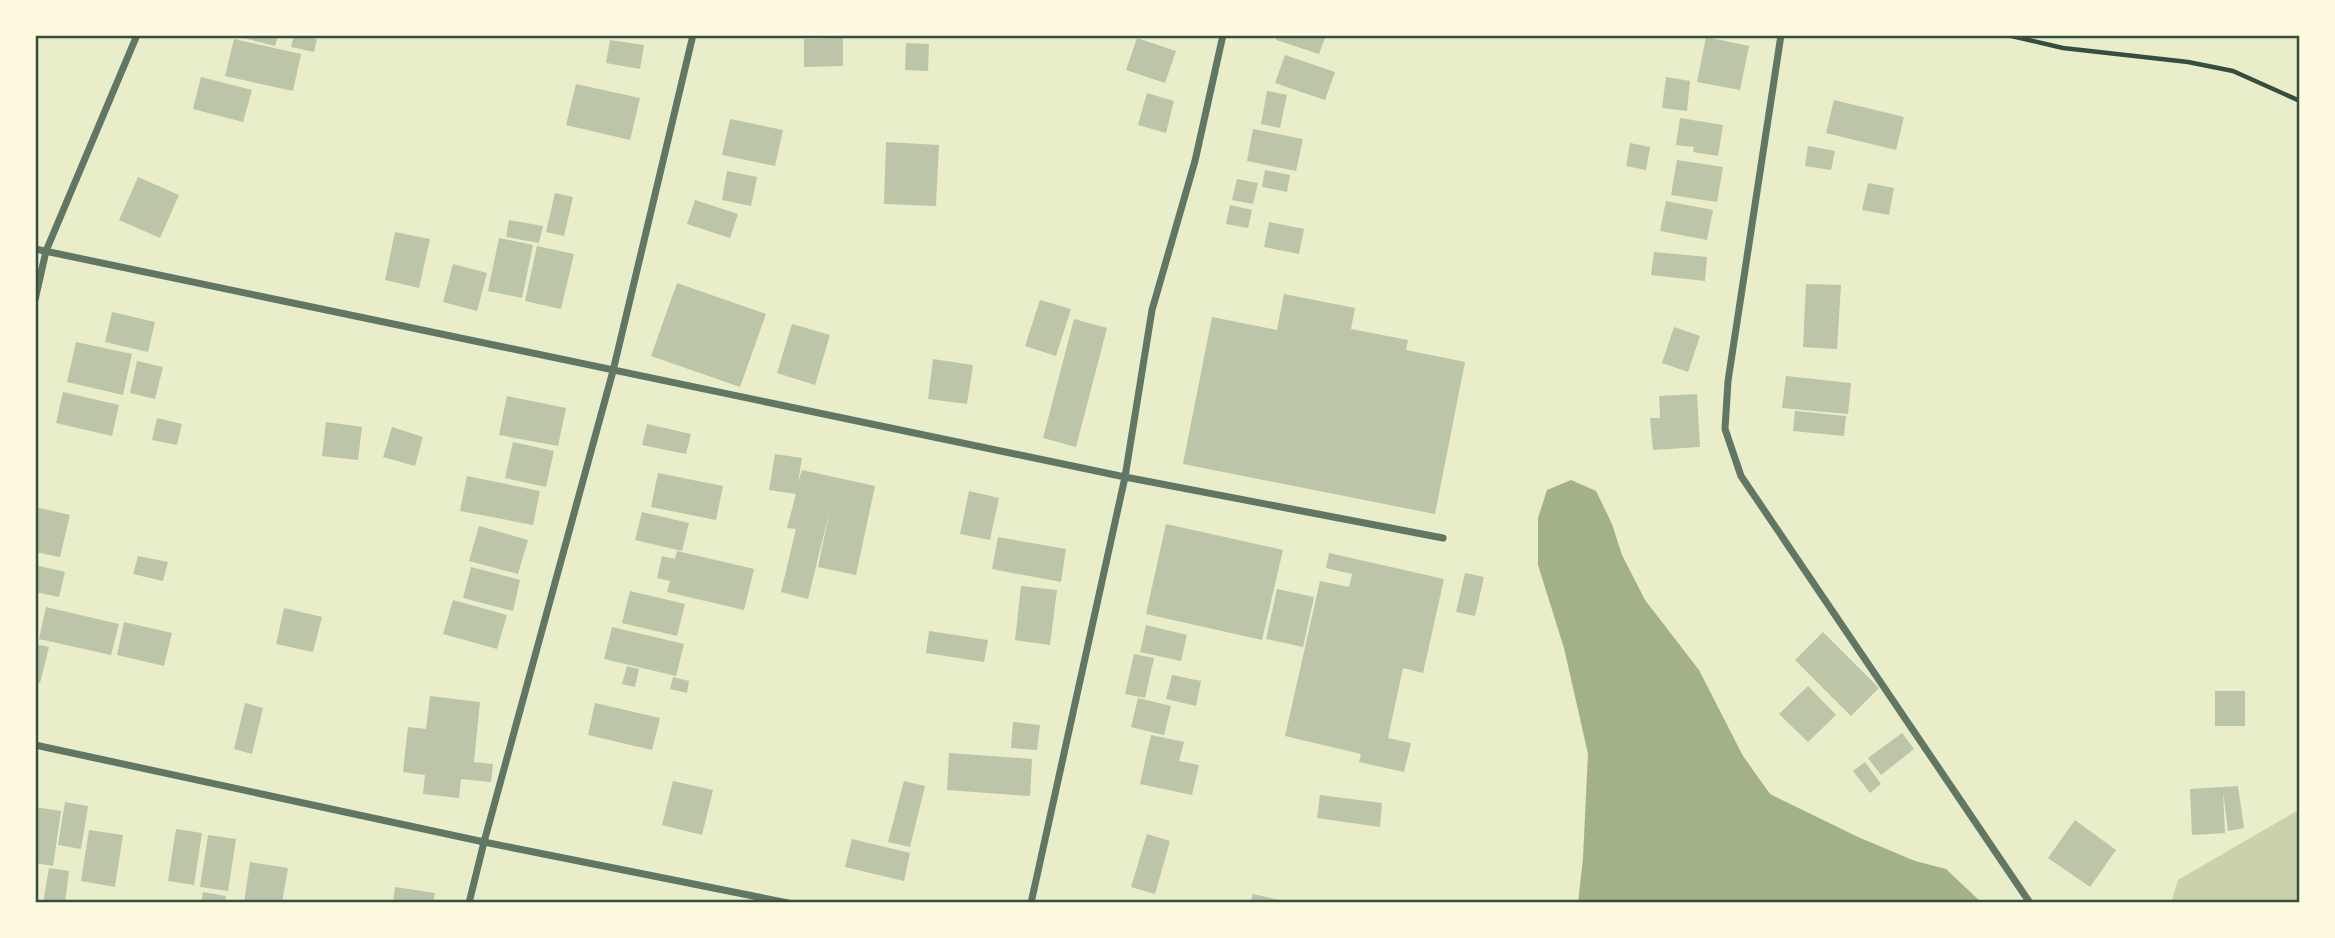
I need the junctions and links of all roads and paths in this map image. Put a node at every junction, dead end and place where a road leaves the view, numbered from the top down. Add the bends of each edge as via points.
1 (137, 35) edge
2 (693, 35) edge
3 (1223, 35) edge
4 (1782, 35) edge
5 (2007, 35) edge
6 (2300, 102) edge
7 (35, 248) edge
8 (47, 251) junction
9 (35, 300) edge
10 (613, 371) junction
11 (1125, 477) junction
12 (1443, 538) dead end
13 (35, 745) edge
14 (484, 842) junction
15 (469, 903) edge
16 (788, 903) edge
17 (1031, 903) edge
18 (2030, 903) edge

1 - 8 street
2 - 10 street
3 - 11 street via 1195,161 1152,310
4 - 18 street via 1728,381 1725,429 1741,476
5 - 6 path via 2063,48 2233,71
7 - 8 street
8 - 9 street
8 - 10 street
10 - 11 street
10 - 14 street
11 - 12 street
11 - 17 street
13 - 14 street
14 - 15 street
14 - 16 street

